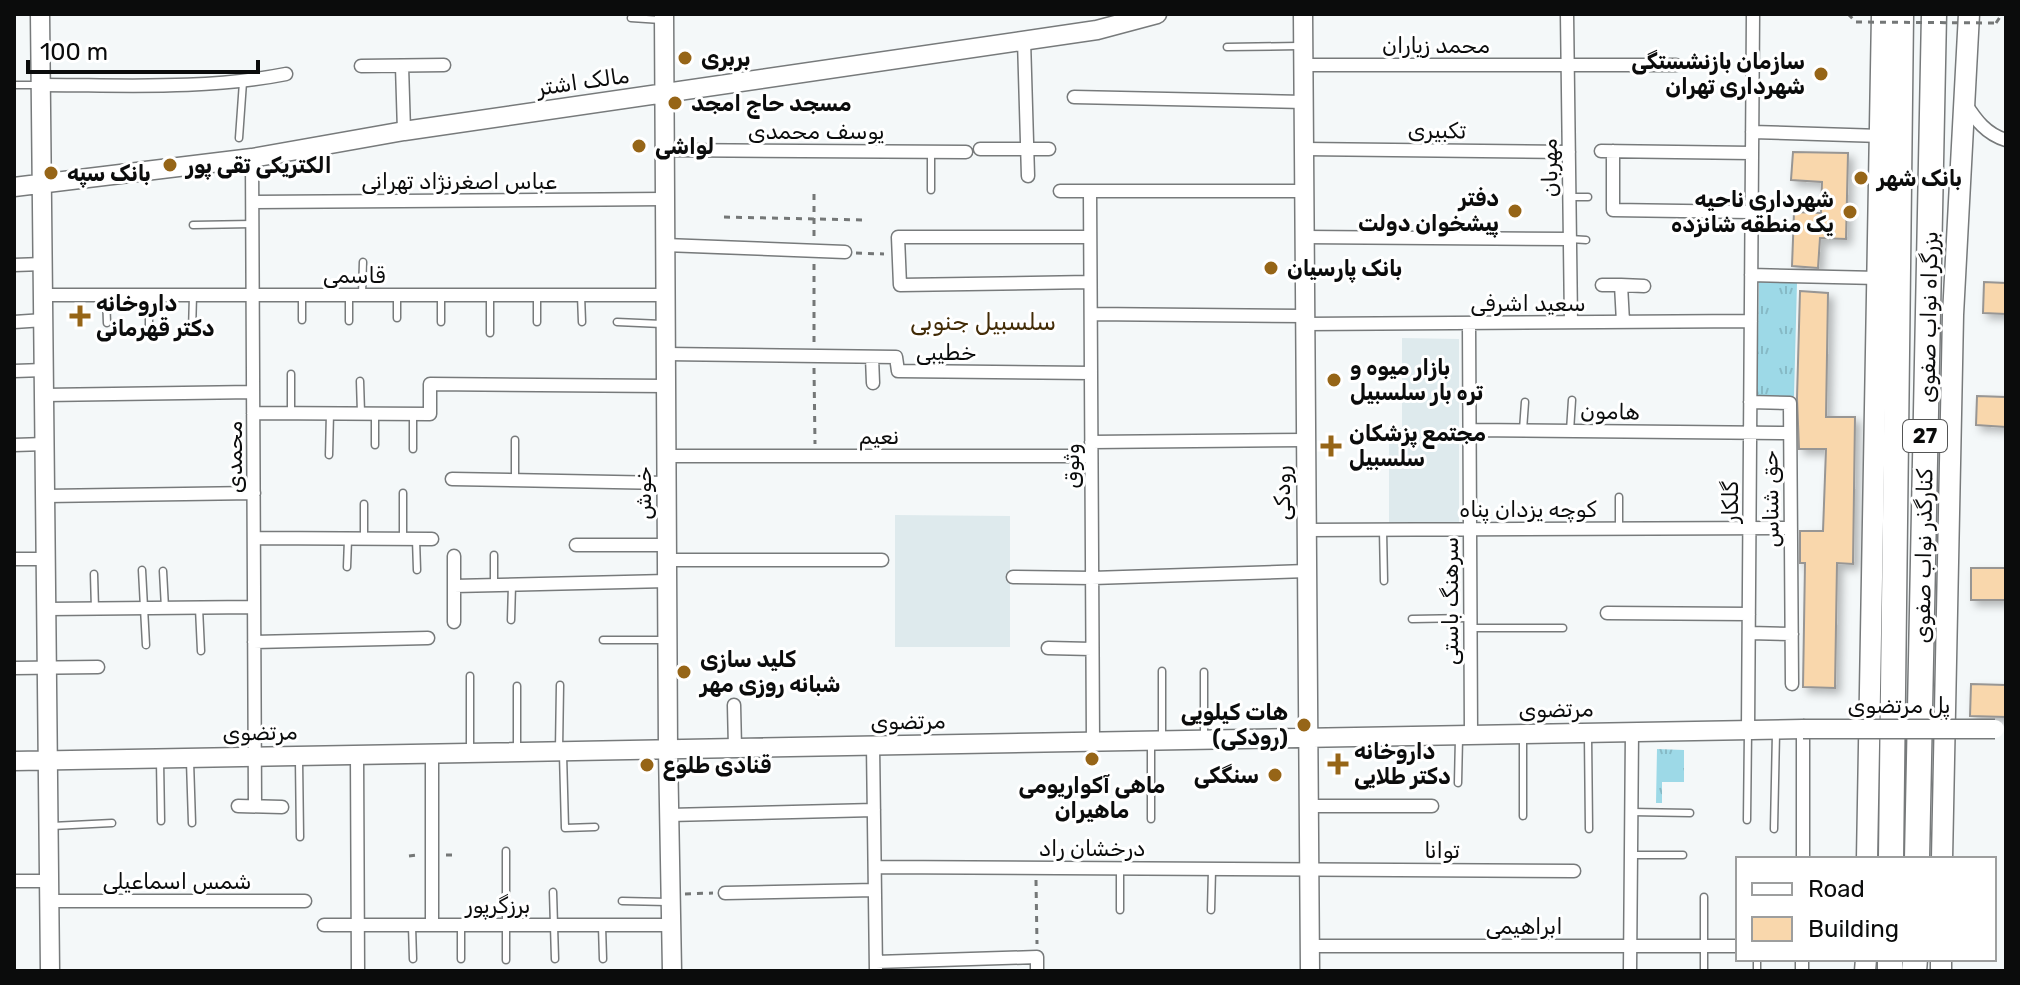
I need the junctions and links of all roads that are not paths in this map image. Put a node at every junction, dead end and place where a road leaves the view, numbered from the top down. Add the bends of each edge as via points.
1 (40, 14) edge
2 (1157, 14) edge
3 (1303, 14) edge
4 (1567, 14) edge
5 (1753, 14) edge
6 (1934, 14) edge
7 (1886, 15) edge
8 (664, 17) edge
9 (631, 18) dead end
10 (1988, 18) edge
11 (1968, 23) edge
12 (1024, 40) junction
13 (1303, 46) junction
14 (1227, 47) dead end
15 (444, 65) dead end
16 (1303, 65) junction
17 (1568, 65) junction
18 (1676, 65) dead end
19 (361, 66) dead end
20 (402, 66) junction
21 (286, 74) dead end
22 (243, 82) junction
23 (14, 85) edge
24 (41, 85) junction
25 (664, 93) junction
26 (1074, 97) dead end
27 (1963, 99) junction
28 (1304, 102) junction
29 (404, 131) junction
30 (1752, 132) junction
31 (1881, 136) junction
32 (239, 138) dead end
33 (2006, 140) edge
34 (980, 149) dead end
35 (1027, 149) junction
36 (1049, 149) dead end
37 (1304, 149) junction
38 (665, 150) junction
39 (931, 152) junction
40 (966, 152) dead end
41 (1569, 152) junction
42 (1752, 153) junction
43 (252, 158) junction
44 (1028, 176) dead end
45 (42, 182) junction
46 (14, 187) edge
47 (931, 190) dead end
48 (1060, 191) dead end
49 (1090, 191) junction
50 (1304, 191) junction
51 (1569, 197) junction
52 (1588, 197) dead end
53 (665, 199) junction
54 (253, 202) junction
55 (1751, 212) junction
56 (253, 224) junction
57 (193, 225) dead end
58 (1090, 237) junction
59 (1304, 237) junction
60 (1570, 239) junction
61 (1586, 240) dead end
62 (665, 245) junction
63 (845, 252) road end
64 (363, 262) dead end
65 (43, 264) junction
66 (14, 265) edge
67 (1751, 275) junction
68 (1878, 278) junction
69 (1090, 282) junction
70 (1602, 285) dead end
71 (1621, 285) junction
72 (1644, 286) dead end
73 (43, 295) junction
74 (106, 295) junction
75 (149, 295) junction
76 (193, 295) junction
77 (253, 295) junction
78 (302, 295) junction
79 (355, 295) junction
80 (397, 295) junction
81 (441, 295) junction
82 (490, 295) junction
83 (537, 295) junction
84 (581, 295) junction
85 (666, 295) junction
86 (1091, 314) junction
87 (397, 318) dead end
88 (44, 320) junction
89 (302, 320) dead end
90 (1305, 320) junction
91 (349, 321) dead end
92 (1751, 321) junction
93 (14, 322) edge
94 (441, 322) dead end
95 (537, 322) dead end
96 (582, 322) dead end
97 (617, 322) dead end
98 (1571, 322) junction
99 (1623, 322) junction
100 (107, 323) dead end
101 (1469, 323) junction
102 (665, 324) junction
103 (149, 328) dead end
104 (192, 332) dead end
105 (490, 333) dead end
106 (666, 354) junction
107 (872, 357) junction
108 (44, 370) junction
109 (14, 371) edge
110 (1091, 373) junction
111 (291, 374) dead end
112 (360, 381) dead end
113 (873, 383) dead end
114 (666, 386) junction
115 (253, 392) junction
116 (44, 395) junction
117 (1572, 400) dead end
118 (1525, 402) dead end
119 (1750, 402) junction
120 (253, 413) junction
121 (291, 413) junction
122 (330, 413) junction
123 (361, 413) junction
124 (375, 413) junction
125 (413, 413) junction
126 (1469, 430) junction
127 (1523, 430) junction
128 (1570, 431) junction
129 (1750, 432) junction
130 (1790, 433) junction
131 (515, 440) dead end
132 (1306, 440) junction
133 (1091, 442) junction
134 (45, 444) junction
135 (14, 445) edge
136 (375, 445) dead end
137 (413, 449) dead end
138 (329, 455) dead end
139 (666, 456) junction
140 (1091, 456) junction
141 (452, 479) dead end
142 (515, 480) junction
143 (667, 483) junction
144 (254, 493) junction
145 (403, 493) dead end
146 (45, 496) junction
147 (1619, 497) dead end
148 (364, 504) dead end
149 (1619, 528) junction
150 (1749, 528) junction
151 (1791, 528) junction
152 (1470, 529) junction
153 (1306, 530) junction
154 (1383, 530) junction
155 (254, 538) junction
156 (348, 539) junction
157 (364, 539) junction
158 (409, 539) junction
159 (432, 539) dead end
160 (576, 545) dead end
161 (667, 552) junction
162 (494, 555) dead end
163 (454, 556) dead end
164 (14, 559) edge
165 (46, 559) junction
166 (882, 560) dead end
167 (347, 567) dead end
168 (142, 570) dead end
169 (417, 570) dead end
170 (163, 571) dead end
171 (1307, 571) junction
172 (94, 574) dead end
173 (1013, 577) dead end
174 (1092, 578) junction
175 (667, 581) junction
176 (1384, 581) dead end
177 (494, 585) junction
178 (512, 585) junction
179 (454, 586) junction
180 (254, 607) junction
181 (165, 608) junction
182 (199, 608) junction
183 (47, 609) junction
184 (95, 609) junction
185 (144, 609) junction
186 (1607, 613) dead end
187 (1749, 614) junction
188 (1412, 619) dead end
189 (511, 620) dead end
190 (454, 622) dead end
191 (1470, 623) junction
192 (1563, 628) dead end
193 (1749, 633) junction
194 (1792, 634) junction
195 (428, 638) dead end
196 (603, 640) dead end
197 (668, 640) junction
198 (254, 642) junction
199 (146, 645) dead end
200 (1048, 648) dead end
201 (1092, 649) junction
202 (201, 651) dead end
203 (98, 667) dead end
204 (14, 668) edge
205 (47, 668) junction
206 (1162, 671) dead end
207 (1204, 672) dead end
208 (470, 676) dead end
209 (1792, 684) dead end
210 (560, 685) dead end
211 (517, 686) dead end
212 (734, 705) dead end
213 (1748, 729) junction
214 (1776, 729) junction
215 (1803, 729) junction
216 (2000, 729) edge
217 (1632, 731) junction
218 (1588, 732) junction
219 (1523, 733) junction
220 (1465, 734) junction
221 (1308, 737) junction
222 (1204, 739) junction
223 (1157, 740) junction
224 (1093, 741) junction
225 (873, 745) junction
226 (735, 748) junction
227 (668, 749) junction
228 (561, 751) junction
229 (470, 752) junction
230 (517, 752) junction
231 (432, 753) junction
232 (357, 754) junction
233 (254, 756) junction
234 (299, 756) junction
235 (190, 757) junction
236 (160, 758) junction
237 (48, 760) junction
238 (14, 761) edge
239 (1458, 783) dead end
240 (238, 806) dead end
241 (255, 806) junction
242 (1308, 806) junction
243 (1432, 806) dead end
244 (282, 807) dead end
245 (874, 810) junction
246 (1631, 812) junction
247 (1690, 813) dead end
248 (669, 815) junction
249 (1523, 816) dead end
250 (1151, 819) dead end
251 (1747, 820) dead end
252 (161, 821) dead end
253 (112, 823) dead end
254 (192, 823) dead end
255 (49, 826) junction
256 (595, 827) dead end
257 (1589, 829) dead end
258 (1774, 829) dead end
259 (300, 837) dead end
260 (506, 851) dead end
261 (1631, 855) junction
262 (1683, 855) dead end
263 (1803, 857) edge
264 (1867, 857) edge
265 (1891, 857) edge
266 (1917, 857) edge
267 (1942, 857) edge
268 (875, 867) junction
269 (1120, 868) junction
270 (1212, 869) junction
271 (1309, 869) junction
272 (1574, 871) dead end
273 (14, 881) edge
274 (49, 881) junction
275 (875, 890) junction
276 (553, 892) dead end
277 (725, 893) road end
278 (1704, 897) dead end
279 (671, 898) junction
280 (49, 901) junction
281 (305, 901) dead end
282 (622, 901) dead end
283 (1120, 910) dead end
284 (1211, 910) dead end
285 (324, 925) dead end
286 (358, 925) junction
287 (412, 925) junction
288 (432, 925) junction
289 (461, 925) junction
290 (506, 925) junction
291 (554, 925) junction
292 (602, 925) junction
293 (671, 925) junction
294 (1309, 946) junction
295 (1630, 946) junction
296 (1703, 946) junction
297 (1736, 946) edge
298 (413, 959) dead end
299 (461, 959) dead end
300 (555, 959) dead end
301 (603, 959) dead end
302 (506, 960) dead end
303 (876, 966) edge
304 (50, 971) edge
305 (358, 971) edge
306 (672, 971) edge
307 (1037, 971) edge
308 (1310, 971) edge
309 (1630, 971) edge
310 (1704, 971) edge

1 - 24 main road
2 - 12 main road, مالک اشتر via 1114,27
3 - 13 main road, رودکی
4 - 17 street, مهربان
5 - 30 street, گلکار
6 - 266 highway, بزرگراه نواب صفوی / 27
7 - 31 main road
7 - 265 highway, بزرگراه نواب صفوی / 27
8 - 9 lane
8 - 25 main road, خوش
10 - 11 main road
11 - 27 main road, کنارگذر نواب صفوی
12 - 25 main road, مالک اشتر
12 - 35 street
13 - 14 lane
13 - 16 main road, رودکی
15 - 20 street
16 - 17 street, محمد زیاران
16 - 28 main road, رودکی
17 - 18 street, محمد زیاران
17 - 41 street, مهربان
19 - 20 street
20 - 29 street
21 - 22 street
22 - 24 street
22 - 32 lane
23 - 24 lane
24 - 45 main road
25 - 29 main road, مالک اشتر
25 - 38 main road, خوش
26 - 28 street
27 - 33 street via 1979,125
27 - 267 main road, کنارگذر نواب صفوی via 1953,315
28 - 37 main road, رودکی
29 - 43 main road, مالک اشتر
30 - 31 street
30 - 42 street, گلکار
31 - 68 main road
34 - 35 street
35 - 36 street
35 - 44 street
37 - 41 street, تکبیری
37 - 50 main road, رودکی
38 - 39 street, یوسف محمدی
38 - 53 main road, خوش
39 - 40 street, یوسف محمدی
39 - 47 lane
41 - 51 street, مهربان
42 - 55 street, گلکار
42 - 55 street via 1607,151 1613,210
43 - 45 main road, مالک اشتر
43 - 54 street, محمدی
45 - 46 main road, مالک اشتر
45 - 65 main road
48 - 49 street
49 - 50 street
49 - 58 street, وثوق
50 - 59 main road, رودکی
51 - 52 lane
51 - 60 street, مهربان
53 - 54 street, عباس اصغرنژاد تهرانی
53 - 62 main road, خوش
54 - 56 street, محمدی
55 - 67 street, گلکار
56 - 57 lane
56 - 77 street, محمدی
58 - 69 street, وثوق
58 - 69 street via 898,237 900,285
59 - 60 street
59 - 90 main road, رودکی
60 - 61 lane
60 - 98 street, مهربان
62 - 63 street
62 - 85 main road, خوش
64 - 79 lane
65 - 66 street
65 - 73 main road
67 - 68 street
67 - 92 street, گلکار
68 - 264 main road
69 - 86 street, وثوق
70 - 71 street
71 - 72 street
71 - 99 street
73 - 74 street, قاسمی
73 - 88 main road
74 - 75 street, قاسمی
74 - 100 lane
75 - 76 street, قاسمی
75 - 103 lane
76 - 77 street, قاسمی
76 - 104 lane
77 - 78 street, قاسمی
77 - 115 street, محمدی
78 - 79 street, قاسمی
78 - 89 lane
79 - 80 street, قاسمی
79 - 91 lane
80 - 81 street, قاسمی
80 - 87 lane
81 - 82 street, قاسمی
81 - 94 lane
82 - 83 street, قاسمی
82 - 105 lane
83 - 84 street, قاسمی
83 - 95 lane
84 - 85 street, قاسمی
84 - 96 lane
85 - 102 main road, خوش
86 - 90 street, سعید اشرفی
86 - 110 street, وثوق
88 - 93 street
88 - 108 main road
90 - 101 street, سعید اشرفی
90 - 132 main road, رودکی
92 - 99 street, سعید اشرفی
92 - 119 street, گلکار
97 - 102 lane
98 - 99 street, سعید اشرفی
98 - 101 street, سعید اشرفی
101 - 126 street, سرهنگ باستی
102 - 106 main road, خوش
106 - 107 street, خطیبی
106 - 114 main road, خوش
107 - 110 street, خطیبی via 896,357 898,371
107 - 113 street
108 - 109 street
108 - 116 main road
110 - 133 street, وثوق
111 - 121 lane
112 - 123 lane
114 - 125 street via 430,384 430,414
114 - 139 main road, خوش
115 - 116 street
115 - 120 street, محمدی
116 - 134 main road
117 - 128 lane
118 - 127 lane
119 - 129 street, گلکار
119 - 130 street, حق شناس via 1790,403
120 - 121 street
120 - 144 street, محمدی
121 - 122 street
122 - 123 street
122 - 138 lane
123 - 124 street
124 - 125 street
124 - 136 lane
125 - 137 lane
126 - 127 street, هامون
126 - 152 street, سرهنگ باستی
127 - 128 street, هامون
128 - 129 street, هامون
129 - 130 street, هامون
129 - 150 street, گلکار
130 - 151 street, حق شناس
131 - 142 lane
132 - 133 street
132 - 153 main road, رودکی
133 - 140 street, وثوق
134 - 135 street
134 - 146 main road
139 - 140 street, نعیم
139 - 143 main road, خوش
140 - 174 street, وثوق
141 - 142 street
142 - 143 street
143 - 161 main road, خوش
144 - 146 street
144 - 155 street, محمدی
145 - 158 lane
146 - 165 main road
147 - 149 lane
148 - 157 lane
149 - 150 street, کوچه یزدان پناه
149 - 152 street, کوچه یزدان پناه
150 - 151 street, کوچه یزدان پناه
150 - 187 street, گلکار
151 - 194 street, حق شناس
152 - 154 street, کوچه یزدان پناه
152 - 191 street, سرهنگ باستی
153 - 154 street, کوچه یزدان پناه
153 - 171 main road, رودکی
154 - 176 lane
155 - 156 street
155 - 180 street, محمدی
156 - 157 street
156 - 167 lane
157 - 158 street
158 - 159 street
158 - 169 lane
160 - 161 street
161 - 166 street
161 - 175 main road, خوش
162 - 177 lane
163 - 179 street
164 - 165 street
165 - 183 main road
168 - 185 lane
170 - 181 lane
171 - 174 street
171 - 221 main road, رودکی
172 - 184 lane
173 - 174 street
174 - 201 street, وثوق
175 - 178 street
175 - 197 main road, خوش
177 - 178 street
177 - 179 street
178 - 189 lane
179 - 190 street
180 - 182 street
180 - 198 street, محمدی
181 - 182 street
181 - 185 street
182 - 202 lane
183 - 184 street
183 - 205 main road
184 - 185 street
185 - 199 lane
186 - 187 street
187 - 193 street, گلکار
188 - 191 lane
191 - 192 lane
191 - 220 street, سرهنگ باستی
193 - 194 street
193 - 213 street, گلکار
194 - 209 street, حق شناس
195 - 198 street
196 - 197 lane
197 - 227 main road, خوش
198 - 233 street, محمدی
200 - 201 street
201 - 224 street, وثوق
203 - 205 street
204 - 205 street
205 - 237 main road
206 - 223 lane
207 - 222 lane
208 - 229 lane
210 - 228 lane
211 - 230 lane
212 - 226 street
213 - 214 main road, مرتضوی
213 - 217 main road, مرتضوی
213 - 251 lane
214 - 215 main road, مرتضوی
214 - 258 lane
215 - 216 main road, پل مرتضوی, bridge
215 - 263 street
217 - 218 main road, مرتضوی
217 - 246 street
218 - 219 main road, مرتضوی
218 - 257 lane
219 - 220 main road, مرتضوی
219 - 249 lane
220 - 221 main road, مرتضوی
220 - 239 lane
221 - 222 main road, مرتضوی
221 - 242 main road, رودکی
222 - 223 main road, مرتضوی
223 - 224 main road, مرتضوی
223 - 250 lane
224 - 225 main road, مرتضوی
225 - 226 main road, مرتضوی
225 - 245 street
226 - 227 main road, مرتضوی
227 - 228 main road, مرتضوی
227 - 248 main road, خوش
228 - 230 main road, مرتضوی
228 - 256 lane via 565,828
229 - 230 main road, مرتضوی
229 - 231 main road, مرتضوی
231 - 232 main road, مرتضوی
231 - 288 street
232 - 234 main road, مرتضوی
232 - 286 street
233 - 234 main road, مرتضوی
233 - 235 main road, مرتضوی
233 - 241 street, محمدی
234 - 259 lane
235 - 236 main road, مرتضوی
235 - 254 lane
236 - 237 main road, مرتضوی
236 - 252 lane
237 - 238 main road, مرتضوی
237 - 255 main road
240 - 241 street
241 - 244 street
242 - 243 street
242 - 271 main road, رودکی
245 - 248 street
245 - 268 street
246 - 247 lane
246 - 261 street
248 - 279 main road, خوش
253 - 255 lane
255 - 274 main road
260 - 290 lane
261 - 262 lane
261 - 295 street
268 - 269 street, درخشان راد
268 - 275 street
269 - 270 street, درخشان راد
269 - 283 lane
270 - 271 street, درخشان راد
270 - 284 lane
271 - 272 street, توانا
271 - 294 main road, رودکی
273 - 274 street
274 - 280 main road
275 - 277 street
275 - 303 street
276 - 291 lane
278 - 296 lane
279 - 282 lane
279 - 293 main road, خوش
280 - 281 street, شمس اسماعیلی
280 - 304 main road
285 - 286 street, برزگرپور
286 - 287 street, برزگرپور
286 - 305 street
287 - 288 street, برزگرپور
287 - 298 lane
288 - 289 street, برزگرپور
289 - 290 street, برزگرپور
289 - 299 lane
290 - 291 street, برزگرپور
290 - 302 lane
291 - 292 street, برزگرپور
291 - 300 lane
292 - 293 street, برزگرپور
292 - 301 lane
293 - 306 main road, خوش
294 - 295 street, ابراهیمی
294 - 308 main road, رودکی
295 - 296 street, ابراهیمی
295 - 309 street
296 - 297 street, ابراهیمی
296 - 310 lane
303 - 307 street via 1037,957

